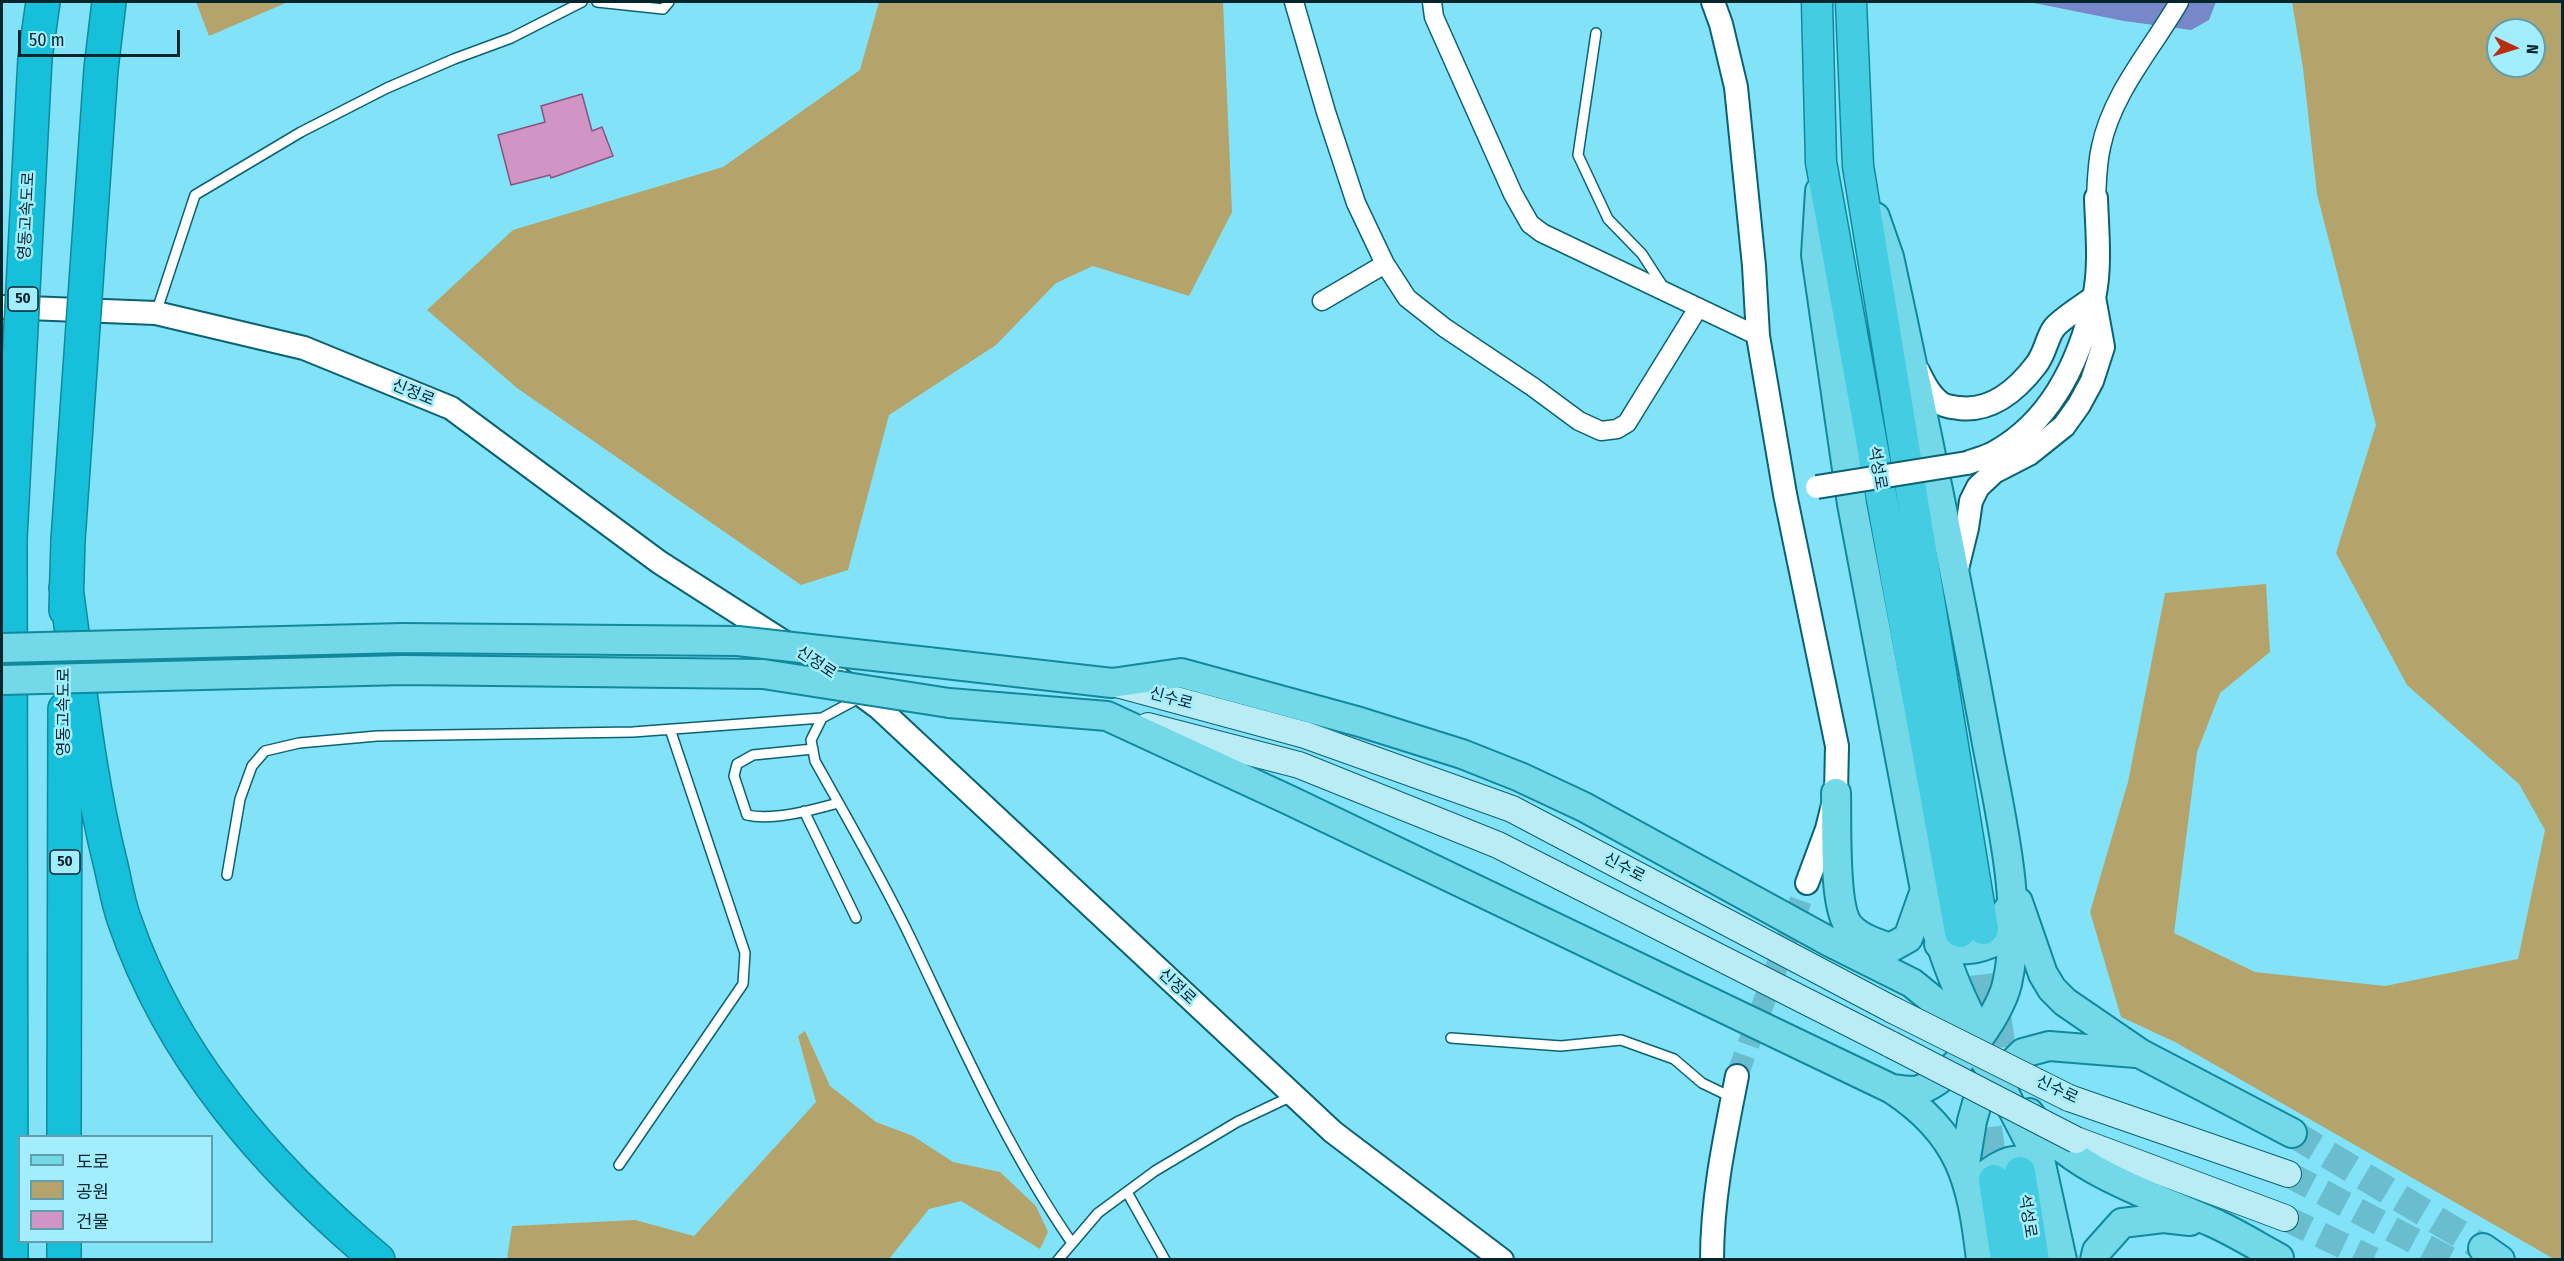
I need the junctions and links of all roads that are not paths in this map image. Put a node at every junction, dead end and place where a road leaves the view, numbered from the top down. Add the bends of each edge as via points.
1 (44, 2) edge
2 (109, 2) edge
3 (582, 2) edge
4 (597, 2) edge
5 (669, 2) edge
6 (1294, 2) edge
7 (1432, 2) edge
8 (1713, 2) edge
9 (1818, 2) edge
10 (1851, 2) edge
11 (2179, 2) edge
12 (1596, 33) dead end
13 (1821, 162) junction
14 (1857, 166) junction
15 (2096, 198) joint
16 (1386, 264) junction
17 (1668, 293) junction
18 (2094, 297) junction
19 (1322, 301) dead end
20 (2, 307) edge
21 (1698, 308) junction
22 (156, 313) junction
23 (1758, 336) junction
24 (1911, 359) junction
25 (1785, 494) junction
26 (1956, 573) junction
27 (66, 588) junction
28 (2, 648) edge
29 (2, 680) edge
30 (1112, 683) junction
31 (863, 696) junction
32 (1107, 716) junction
33 (822, 718) junction
34 (670, 729) junction
35 (813, 748) junction
36 (1836, 793) junction
37 (838, 803) junction
38 (804, 811) junction
39 (227, 875) dead end
40 (1807, 883) tunnel mouth
41 (1925, 890) junction
42 (2013, 892) junction
43 (856, 918) dead end
44 (1961, 935) junction
45 (1830, 942) junction
46 (1890, 948) junction
47 (1451, 1038) dead end
48 (1977, 1039) junction
49 (9, 1048) junction
50 (2141, 1054) junction
51 (1737, 1076) tunnel mouth
52 (2000, 1076) junction
53 (1892, 1089) junction
54 (1293, 1095) junction
55 (1732, 1098) junction
56 (2, 1105) edge
57 (2292, 1133) tunnel mouth
58 (64, 1135) edge
59 (619, 1165) dead end
60 (1964, 1170) junction
61 (2018, 1172) junction
62 (2288, 1173) tunnel mouth
63 (1127, 1192) junction
64 (1976, 1216) junction
65 (2285, 1218) tunnel mouth
66 (2215, 1223) junction
67 (64, 1243) edge
68 (1072, 1243) junction
69 (2279, 1258) dead end
70 (11, 1260) edge
71 (64, 1260) edge
72 (378, 1260) edge
73 (1058, 1260) edge
74 (1165, 1260) edge
75 (1502, 1260) edge
76 (1712, 1260) edge
77 (1981, 1260) edge
78 (2006, 1260) edge
79 (2034, 1260) edge
80 (2062, 1260) edge
81 (2095, 1260) edge

1 - 49 highway, 영동고속도로 / 50, bridge via 35,58 10,539
2 - 27 highway, 영동고속도로 / 50, bridge via 101,69
3 - 22 lane via 511,38 368,98 301,132 195,195
4 - 5 lane via 663,9
6 - 16 street via 1356,203
7 - 17 street via 1452,60 1530,224
8 - 23 street via 1736,87
9 - 13 highway, 석성로
10 - 14 highway, 석성로
11 - 15 street via 2124,89 2101,145
12 - 17 lane via 1578,156 1608,219 1642,254
13 - 41 main road via 1816,255 1852,504
13 - 44 highway, 석성로
14 - 24 main road via 1889,257
14 - 44 highway, 석성로
15 - 18 street
16 - 19 street
16 - 21 street via 1407,298 1445,328 1579,421 1601,431 1627,423
17 - 21 street
18 - 24 street via 2054,328 2036,366 2017,386 2003,399 1984,407 1944,406 1930,394
18 - 25 street, bridge via 2067,377 2051,404 2030,429 1996,452 1967,463
18 - 26 street via 2103,347 2087,389 2064,426 2030,454 1994,472 1978,487 1971,501
20 - 22 street, 신정로
21 - 23 street
22 - 31 street, 신정로 via 304,348 451,408 659,562
23 - 25 street
24 - 26 main road
25 - 36 street via 1837,746
26 - 42 main road
27 - 58 highway, 영동고속도로 / 50
27 - 72 highway via 102,830 123,917 147,979 176,1034 244,1129 325,1215
28 - 30 main road, 신수로, bridge via 404,638 738,640
29 - 32 main road, 신수로, bridge via 404,670 763,674 949,703
30 - 45 main road via 1181,673 1462,754 1584,807
30 - 62 main road, 신수로, bridge via 1305,735 1512,809 2069,1098
31 - 33 lane
31 - 54 street, 신정로
32 - 53 main road
32 - 65 main road, 신수로, bridge via 1299,765 1498,845 2076,1140
33 - 34 lane
33 - 35 lane via 811,740
34 - 39 lane via 377,736 300,743 266,751 252,766 240,799
34 - 59 lane via 745,953 743,984
35 - 37 lane via 815,761
35 - 38 lane via 753,755 737,764 734,776 747,815
36 - 40 street
36 - 46 main road via 1842,915 1863,938
37 - 38 lane
37 - 68 lane via 911,938 1020,1160
38 - 43 lane
41 - 44 main road
41 - 46 main road via 1908,938
42 - 44 main road via 1998,940 1977,950 1953,950
42 - 48 main road via 2007,986
42 - 50 main road via 2052,989 2081,1014
44 - 48 main road via 1957,992
45 - 46 main road via 1877,951
45 - 48 main road via 1912,983
47 - 55 lane via 1561,1046 1621,1040 1674,1059 1702,1083
48 - 52 main road
48 - 53 main road via 1967,1055 1939,1081 1916,1090
49 - 56 highway
49 - 70 highway, 영동고속도로 / 50
50 - 52 main road via 2049,1046 2022,1053
50 - 57 main road
51 - 55 street
52 - 60 main road via 1980,1096
52 - 61 main road
52 - 66 main road via 2061,1150 2145,1195
53 - 60 main road via 1916,1105 1944,1135
54 - 63 lane via 1237,1122
54 - 75 street, 신정로 via 1334,1132
55 - 76 street via 1712,1224
60 - 64 main road
61 - 64 main road via 2024,1159 2005,1161 1982,1178
61 - 78 highway, 석성로
61 - 79 highway, 석성로
61 - 80 main road
63 - 68 lane via 1098,1213
63 - 74 lane
64 - 77 main road
66 - 69 main road
66 - 81 main road via 2163,1218 2122,1223 2097,1251
67 - 71 highway
68 - 73 lane

